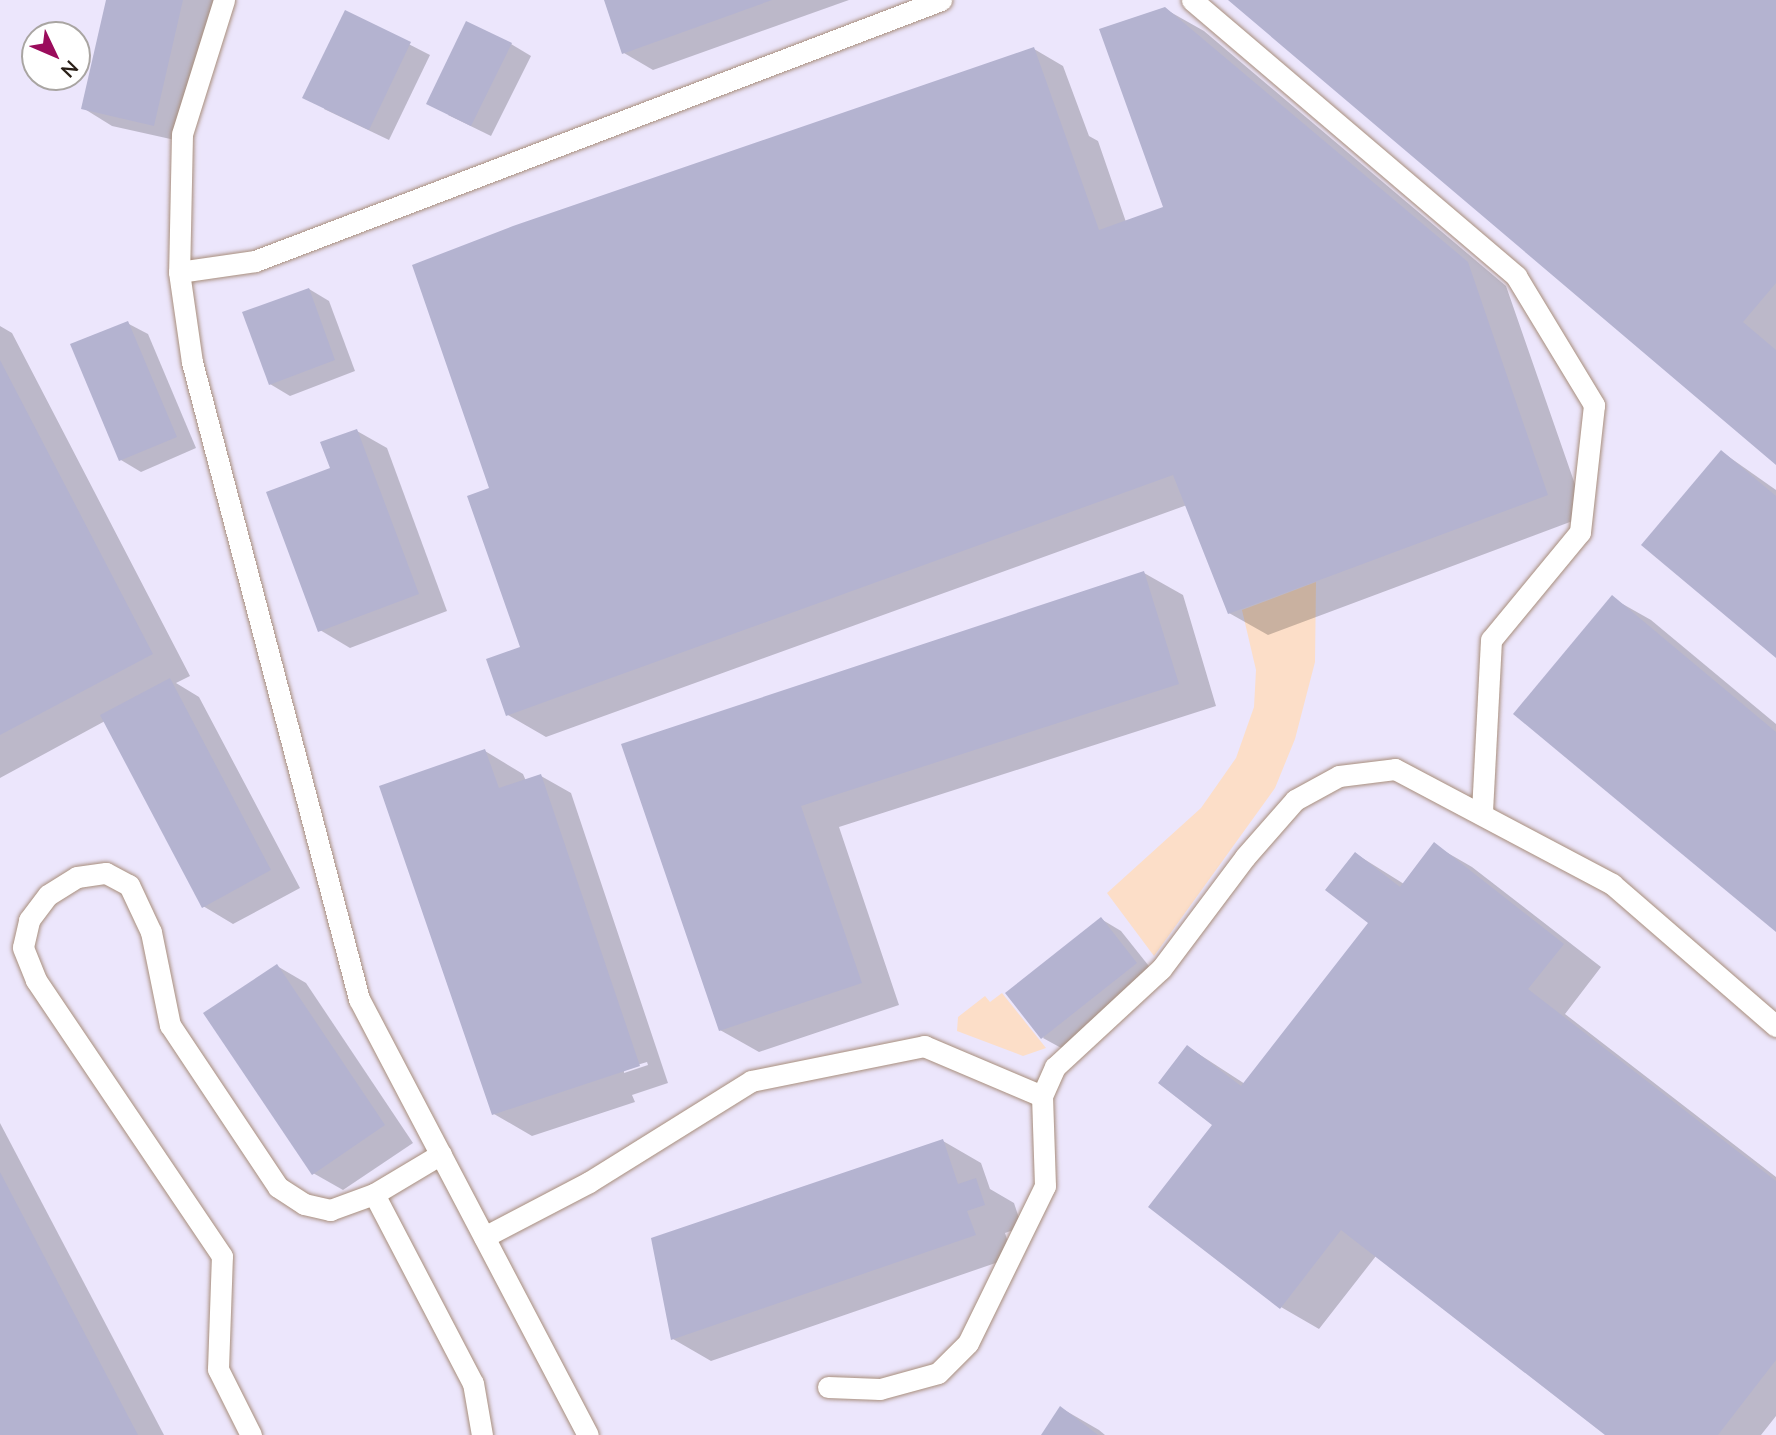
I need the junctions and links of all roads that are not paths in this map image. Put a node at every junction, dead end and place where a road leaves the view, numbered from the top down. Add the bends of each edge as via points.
1 (224, 0) edge
2 (941, 0) edge
3 (1192, 0) edge
4 (179, 272) junction
5 (1482, 811) junction
6 (1776, 1026) edge
7 (1042, 1096) junction
8 (441, 1154) junction
9 (374, 1194) junction
10 (484, 1237) junction
11 (828, 1387) dead end
12 (251, 1435) edge
13 (481, 1435) edge
14 (588, 1435) edge

1 - 4 lane via 182,134
2 - 4 lane via 255,261
3 - 5 lane via 1516,276 1594,405 1580,532 1491,640
4 - 8 lane via 192,362 359,999
5 - 6 lane via 1612,884
5 - 7 lane via 1395,769 1339,776 1295,800 1245,857 1161,969 1055,1066
7 - 10 lane via 924,1046 751,1081 589,1182
7 - 11 lane via 1045,1186 968,1343 938,1373 880,1389
8 - 9 lane
8 - 10 lane
9 - 12 lane via 330,1210 304,1204 278,1187 170,1025 151,932 128,886 106,873 77,877 48,895 29,920 23,947 36,980 222,1256 218,1369
9 - 13 lane via 473,1383
10 - 14 lane

